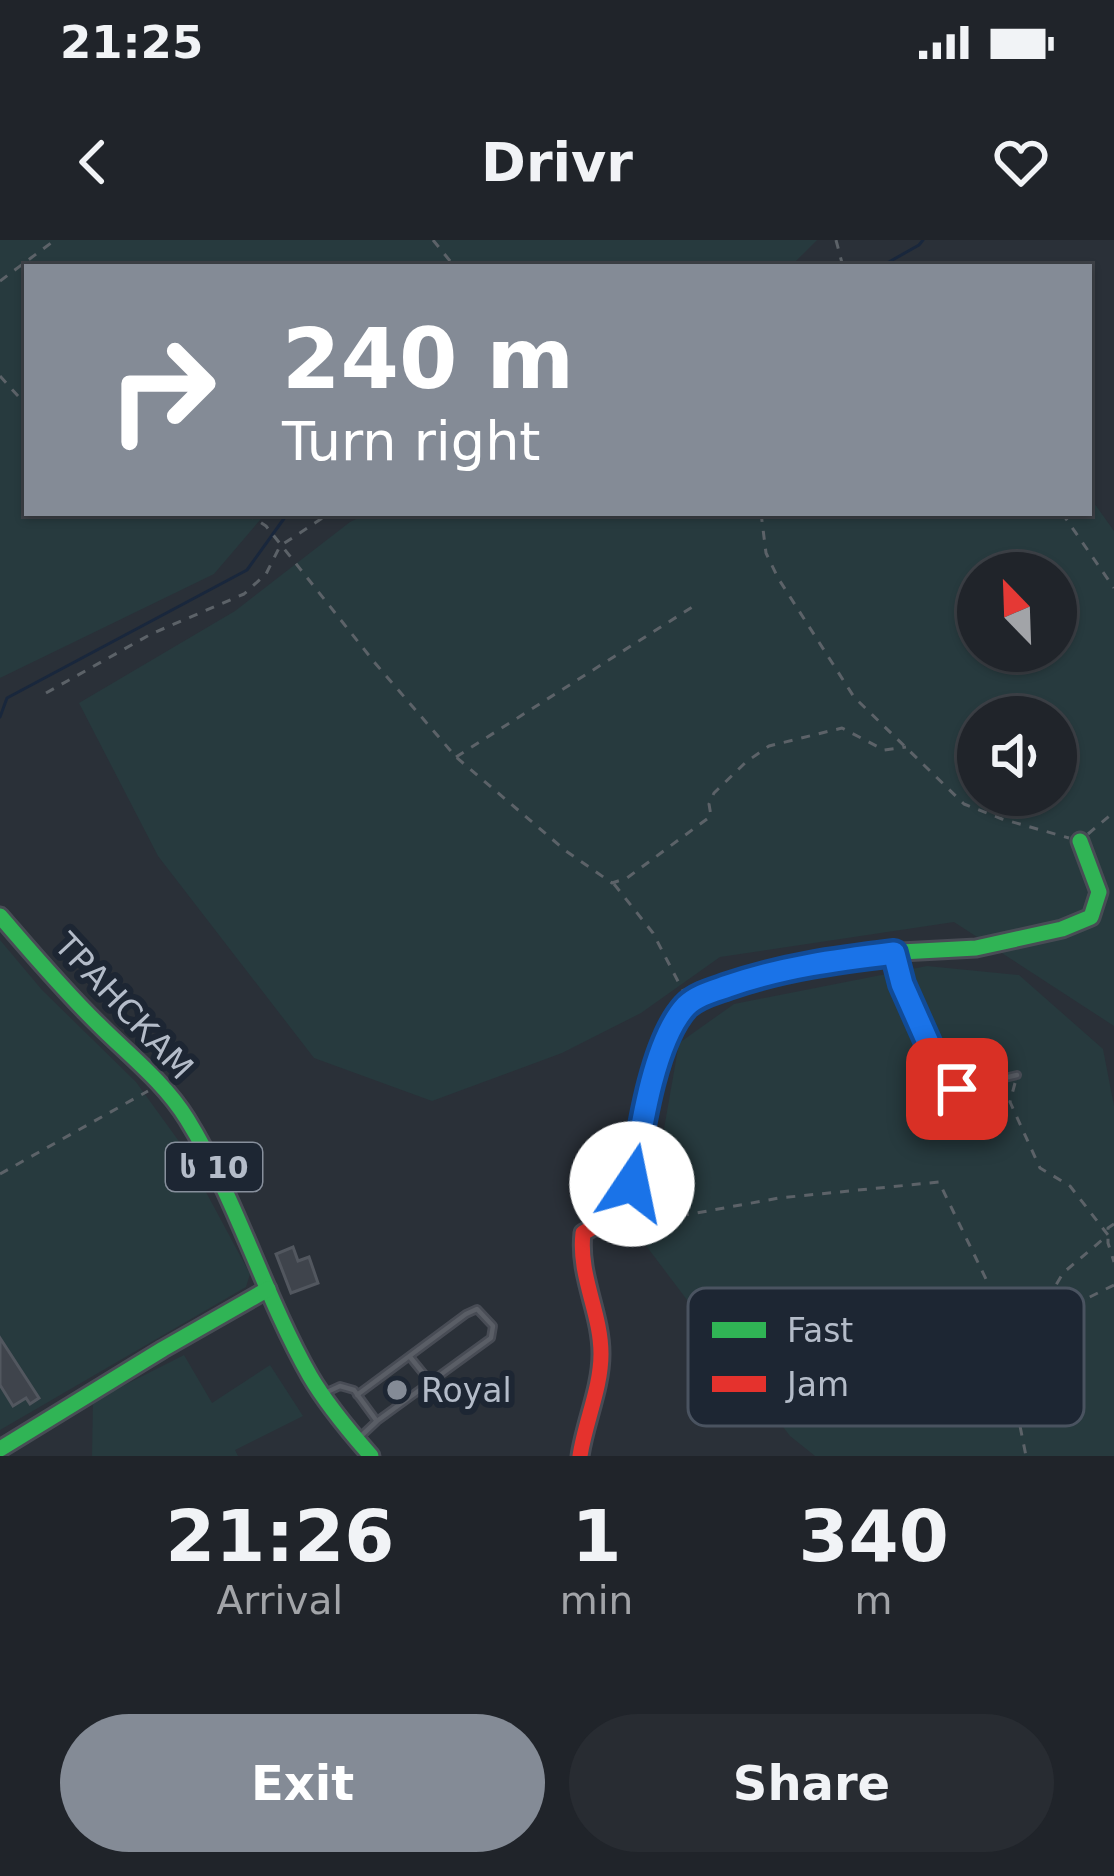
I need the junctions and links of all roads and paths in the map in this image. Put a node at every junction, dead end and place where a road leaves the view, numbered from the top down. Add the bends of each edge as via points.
1 (55, 240) edge
2 (433, 240) edge
3 (453, 264) edge
4 (0, 281) edge
5 (0, 376) edge
6 (24, 403) edge
7 (251, 516) edge
8 (325, 516) edge
9 (761, 516) edge
10 (1064, 516) edge
11 (280, 546) junction
12 (1114, 588) edge
13 (697, 604) dead end
14 (46, 693) dead end
15 (906, 747) junction
16 (456, 757) junction
17 (1114, 812) edge
18 (1080, 841) junction
19 (612, 883) junction
20 (0, 916) edge
21 (894, 953) junction
22 (688, 1004) junction
23 (1017, 1076) joint
24 (160, 1084) junction
25 (0, 1174) edge
26 (613, 1214) junction
27 (1114, 1224) edge
28 (1108, 1235) junction
29 (1114, 1262) edge
30 (1114, 1286) edge
31 (987, 1288) edge
32 (1054, 1288) edge
33 (268, 1289) junction
34 (1084, 1300) edge
35 (410, 1357) junction
36 (432, 1384) junction
37 (322, 1395) junction
38 (357, 1395) junction
39 (377, 1421) junction
40 (1020, 1426) edge
41 (356, 1441) junction
42 (0, 1449) edge
43 (371, 1456) edge
44 (580, 1456) edge
45 (1026, 1456) edge

1 - 4 path
2 - 3 path
5 - 6 path
7 - 11 path
8 - 11 path
9 - 15 path via 778,578 854,697
10 - 12 path
11 - 14 path via 244,594
11 - 16 path
13 - 16 path
15 - 18 path via 964,804
15 - 19 path via 884,750 842,728 769,746 714,793 711,816
16 - 19 path
17 - 18 path
18 - 21 main road via 1100,892 1091,917 976,948
19 - 22 path via 653,933
20 - 24 main road, ТРАНСКАМ / ს 10
21 - 22 main road via 807,964
21 - 23 lane via 934,1056 938,1089
22 - 26 main road via 668,1034 632,1184
23 - 28 path via 1010,1102 1040,1168 1070,1186
24 - 25 path
24 - 33 main road, ТРАНСКАМ / ს 10 via 218,1174
26 - 31 path via 680,1216 939,1182
26 - 44 main road via 583,1233 580,1247 601,1355
27 - 28 path
28 - 29 path
28 - 32 path
30 - 34 path
33 - 37 main road, ТРАНСКАМ / ს 10
33 - 42 main road
35 - 36 lane
35 - 36 lane via 477,1309 493,1326 491,1338
35 - 38 lane
36 - 39 lane
37 - 38 lane via 340,1386
37 - 41 main road, ТРАНСКАМ / ს 10
38 - 39 lane
39 - 41 lane
40 - 45 path
41 - 43 main road, ТРАНСКАМ / ს 10

